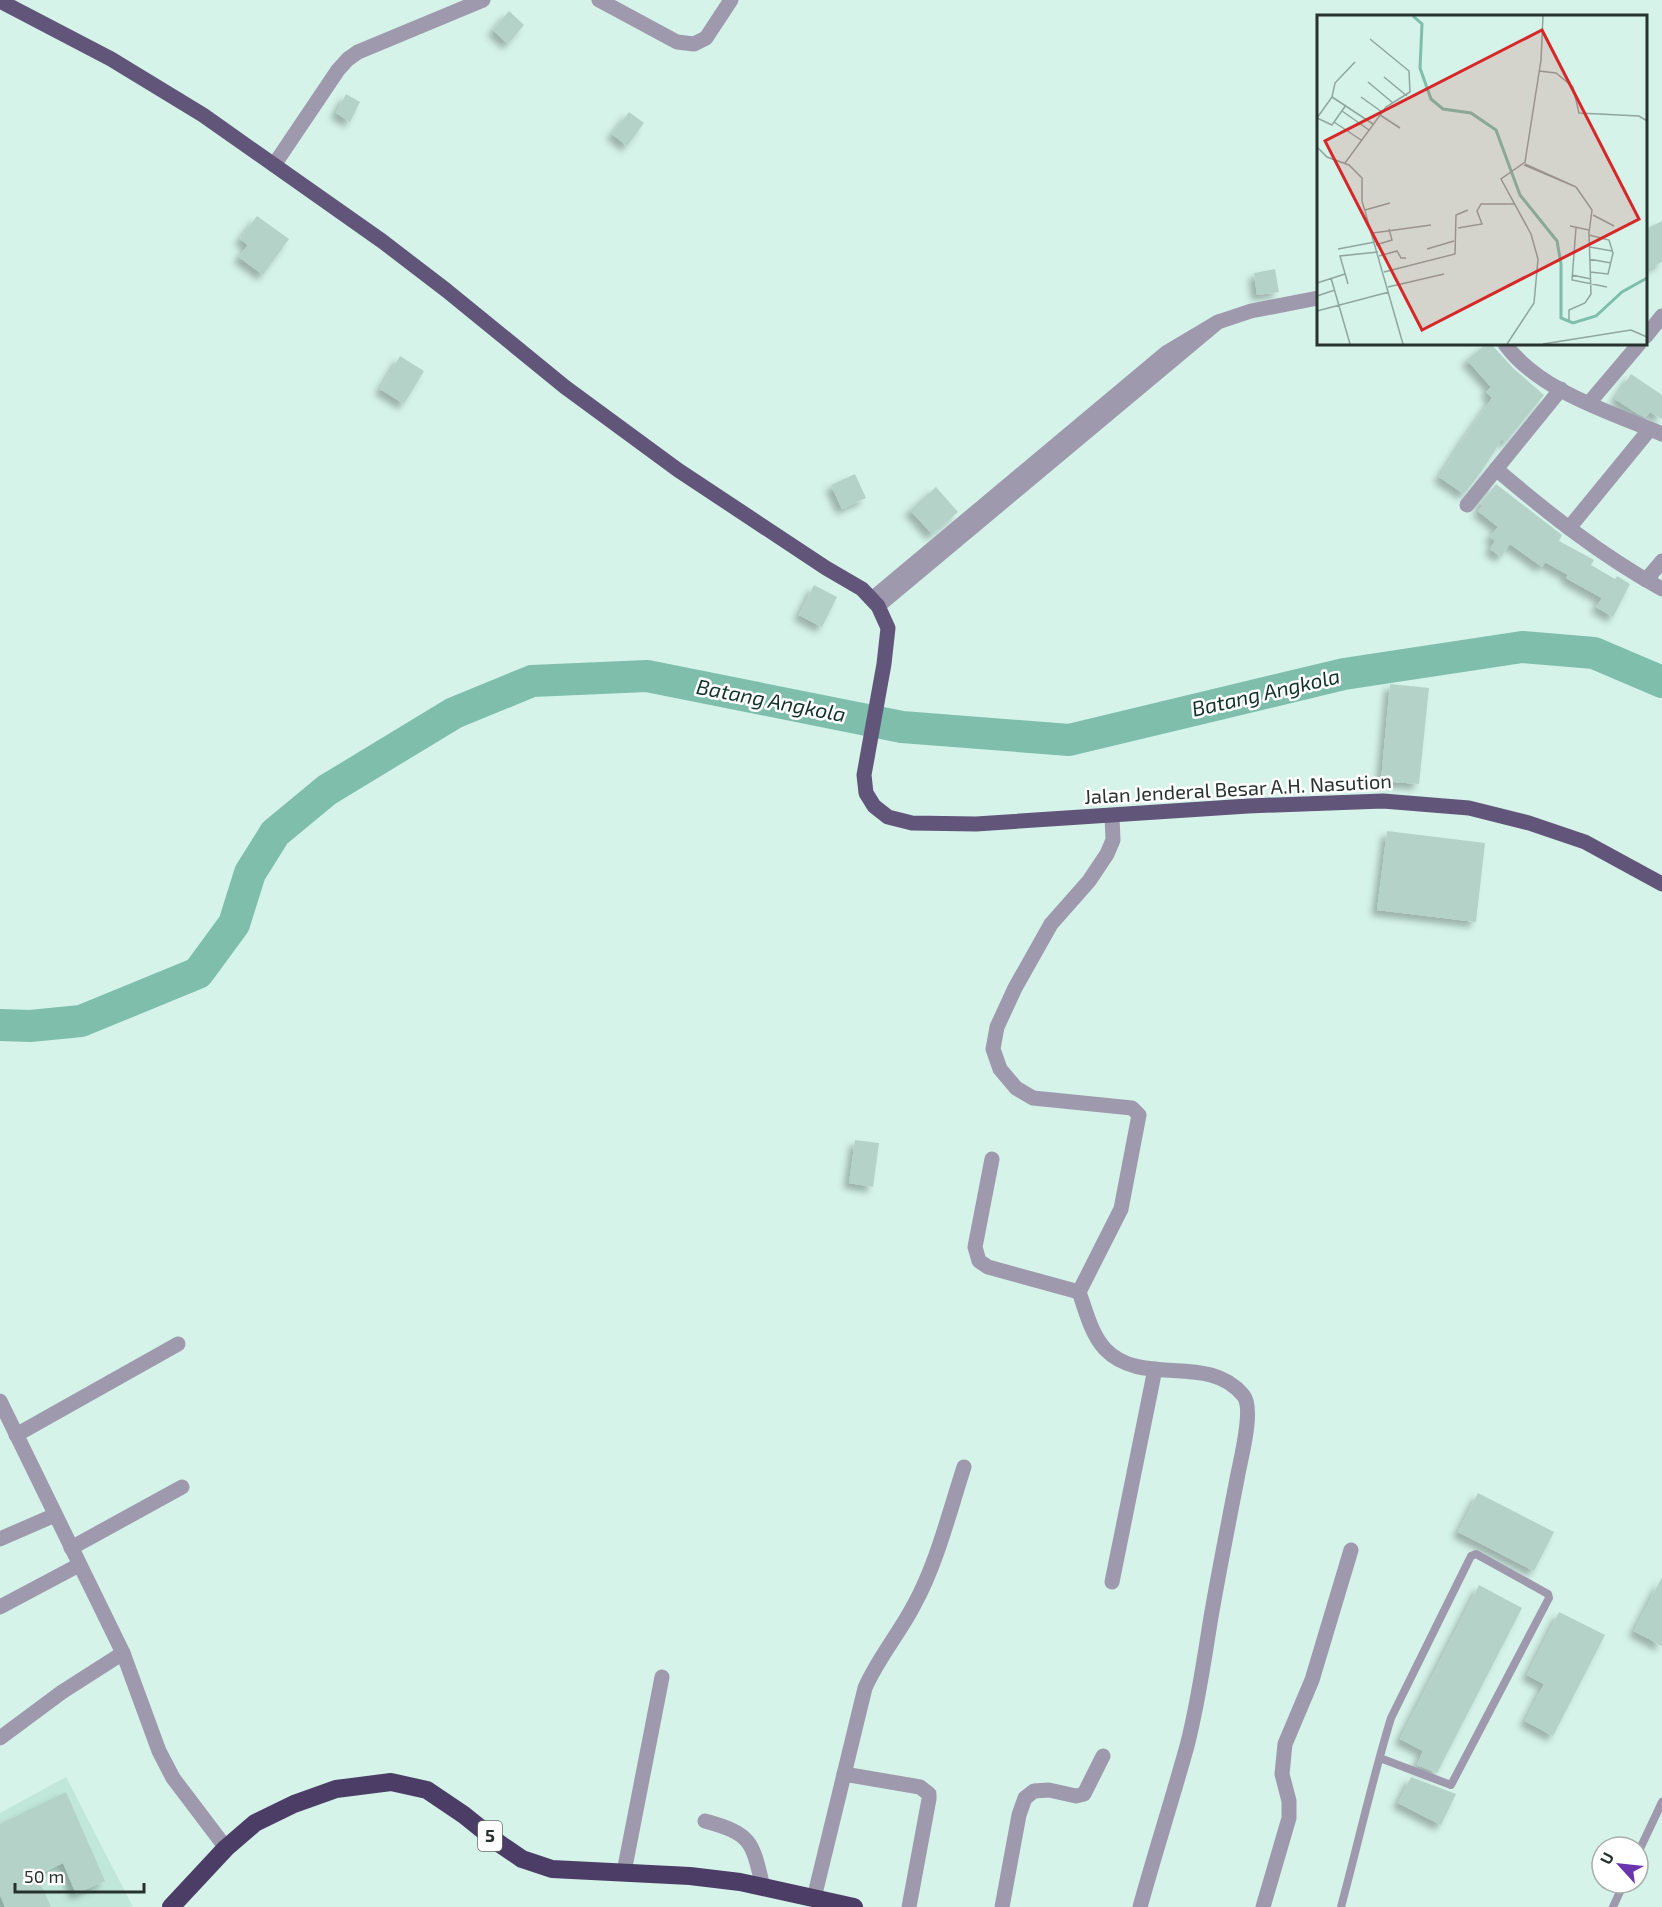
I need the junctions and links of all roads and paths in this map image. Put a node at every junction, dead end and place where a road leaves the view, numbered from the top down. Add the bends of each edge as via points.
1 (483, 0) edge
2 (599, 0) edge
3 (731, 0) edge
4 (0, 1) edge
5 (274, 165) junction
6 (1317, 298) edge
7 (1662, 316) edge
8 (1647, 335) edge
9 (1506, 345) edge
10 (1638, 345) edge
11 (1561, 389) junction
12 (1589, 403) junction
13 (1656, 431) edge
14 (1496, 470) junction
15 (1467, 505) dead end
16 (1569, 528) junction
17 (1662, 561) edge
18 (1646, 580) junction
19 (1662, 589) edge
20 (875, 602) junction
21 (1112, 816) junction
22 (1662, 884) edge
23 (992, 1159) dead end
24 (1079, 1292) junction
25 (178, 1344) dead end
26 (1155, 1369) junction
27 (2, 1409) edge
28 (16, 1435) junction
29 (964, 1467) dead end
30 (182, 1487) dead end
31 (55, 1515) junction
32 (0, 1539) edge
33 (71, 1548) junction
34 (1351, 1550) dead end
35 (79, 1565) junction
36 (1112, 1582) dead end
37 (0, 1607) edge
38 (123, 1653) junction
39 (662, 1677) dead end
40 (0, 1738) edge
41 (1103, 1756) dead end
42 (1380, 1758) junction
43 (844, 1774) junction
44 (1662, 1802) edge
45 (705, 1821) dead end
46 (1646, 1835) edge
47 (226, 1848) junction
48 (624, 1872) junction
49 (763, 1887) junction
50 (814, 1898) junction
51 (180, 1903) edge
52 (854, 1907) edge
53 (909, 1907) edge
54 (1002, 1907) edge
55 (1140, 1907) edge
56 (1263, 1907) edge
57 (1341, 1907) edge

1 - 5 street via 348,59
2 - 3 street via 677,42 693,44 706,38
4 - 5 main road via 111,59 203,115
5 - 20 main road via 446,290 564,387 659,456 862,589
6 - 20 street via 1251,310 1218,321
7 - 8 street
9 - 11 street via 1514,357
10 - 12 street
11 - 12 street
11 - 14 street
12 - 13 street
13 - 16 street
14 - 15 street
14 - 16 street
16 - 18 street
17 - 18 street
18 - 19 street
20 - 21 main road, Jalan Jenderal Besar A.H. Nasution via 888,628 864,775 866,793 874,806 888,817 912,823 976,824
21 - 22 main road, Jalan Jenderal Besar A.H. Nasution via 1383,801 1469,808 1585,842
21 - 24 street via 1113,840 1107,854 1051,924 997,1027 993,1049 1000,1069 1016,1088 1033,1098 1132,1108 1139,1115 1121,1209
23 - 24 street via 975,1247 979,1261 988,1267
24 - 26 street via 1104,1349 1132,1366
25 - 28 street
26 - 36 street
26 - 55 street via 1221,1378 1244,1395 1248,1411 1194,1714
27 - 28 street
28 - 31 street
29 - 43 street via 924,1584 872,1670
30 - 33 street
31 - 32 street
31 - 33 street
33 - 35 street
34 - 56 street via 1312,1680 1285,1744 1282,1774 1289,1818
35 - 37 street
35 - 38 street
38 - 40 street
38 - 47 street via 172,1778
39 - 48 street
41 - 54 street via 1084,1794 1034,1791 1025,1798
42 - 42 lane via 1395,1709 1472,1554 1548,1594 1451,1785
42 - 57 lane
43 - 50 street
43 - 53 street via 920,1786 929,1794
44 - 46 lane
45 - 49 street via 734,1830 750,1843
47 - 48 highway, 5 via 255,1824 294,1804 336,1789 391,1782 427,1790 522,1859 552,1869
47 - 51 highway, 5
48 - 49 highway, 5 via 690,1876
49 - 50 highway, 5
50 - 52 highway, 5

